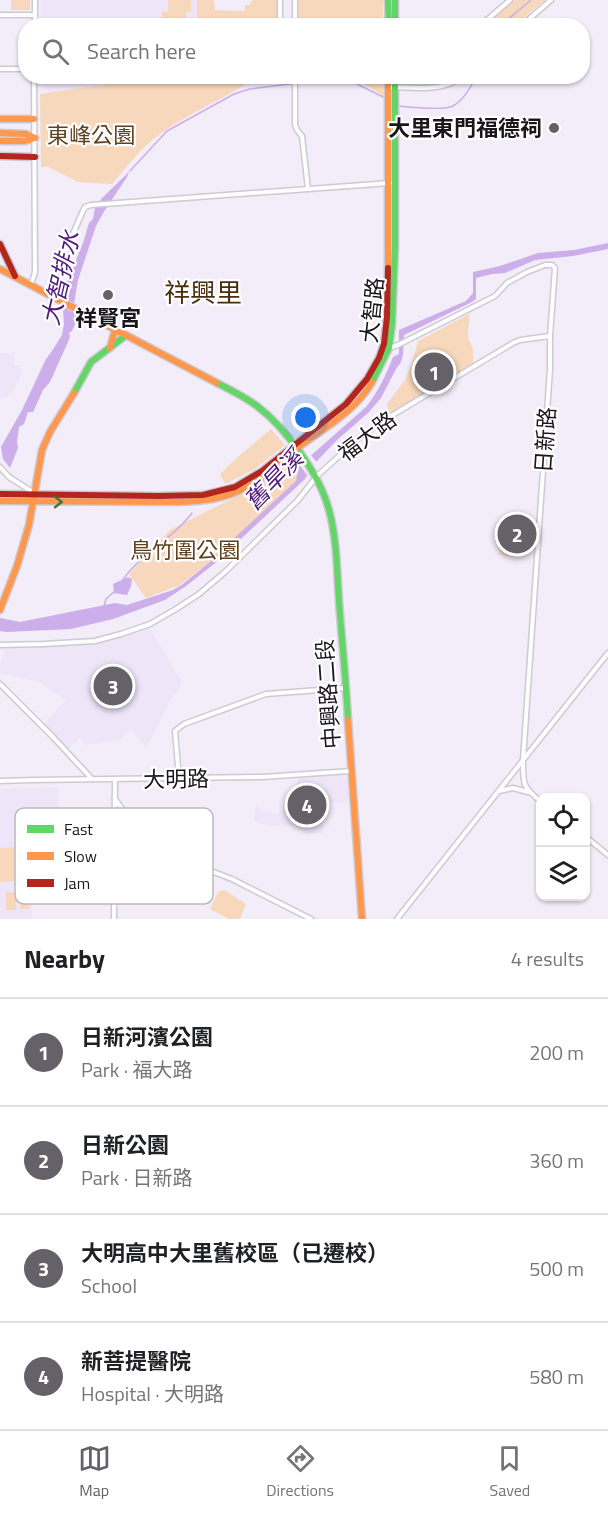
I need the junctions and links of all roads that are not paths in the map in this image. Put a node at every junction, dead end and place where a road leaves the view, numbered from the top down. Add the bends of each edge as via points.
1 (35, 0) edge
2 (280, 0) edge
3 (295, 0) edge
4 (388, 0) edge
5 (395, 0) edge
6 (510, 0) edge
7 (550, 0) edge
8 (0, 15) edge
9 (35, 15) joint
10 (280, 18) edge
11 (295, 18) edge
12 (389, 18) edge
13 (395, 18) edge
14 (489, 18) edge
15 (530, 18) edge
16 (0, 69) edge
17 (18, 69) edge
18 (34, 84) edge
19 (295, 84) edge
20 (391, 84) edge
21 (393, 84) edge
22 (452, 84) edge
23 (392, 87) junction
24 (0, 119) edge
25 (34, 119) junction
26 (0, 133) edge
27 (34, 138) junction
28 (0, 141) edge
29 (0, 156) edge
30 (35, 157) junction
31 (391, 183) junction
32 (308, 189) junction
33 (0, 244) edge
34 (0, 269) edge
35 (15, 278) junction
36 (30, 286) junction
37 (48, 296) junction
38 (115, 330) junction
39 (125, 336) junction
40 (550, 336) junction
41 (110, 348) junction
42 (386, 349) junction
43 (296, 447) junction
44 (0, 466) edge
45 (316, 478) junction
46 (0, 494) edge
47 (35, 494) junction
48 (0, 501) edge
49 (34, 502) junction
50 (0, 610) edge
51 (0, 645) edge
52 (608, 653) edge
53 (0, 684) edge
54 (346, 688) junction
55 (523, 760) junction
56 (352, 771) junction
57 (179, 778) junction
58 (92, 779) junction
59 (115, 780) junction
60 (0, 781) edge
61 (498, 791) junction
62 (528, 792) junction
63 (536, 798) edge
64 (115, 799) junction
65 (115, 808) edge
66 (121, 808) edge
67 (590, 841) edge
68 (608, 855) edge
69 (213, 872) edge
70 (114, 904) edge
71 (114, 919) edge
72 (311, 919) edge
73 (362, 919) edge
74 (397, 919) edge

1 - 9 street
2 - 10 street
3 - 11 street
4 - 12 street
5 - 13 street
6 - 14 street
7 - 15 street
8 - 9 street
16 - 17 street
18 - 25 street
19 - 32 street via 295,126 303,136
20 - 23 street, 大智路
21 - 23 street, 大智路
22 - 23 street
23 - 31 street, 大智路
24 - 25 street
25 - 27 street
26 - 27 street
27 - 28 street
27 - 30 street
29 - 30 street
30 - 36 street via 35,272
31 - 32 street
31 - 42 street, 大智路
32 - 37 street via 86,207
33 - 35 street
34 - 35 street
35 - 36 street
36 - 37 street
37 - 38 street
38 - 39 street
38 - 41 street
39 - 41 street
39 - 43 street via 237,393 273,420
40 - 42 street, 日新路 via 556,274 549,264 507,283 495,296
40 - 45 street, 福大路 via 513,343 381,422
40 - 55 street, 日新路
41 - 47 street via 91,362 50,432 42,450
42 - 43 street, 大智路 via 356,394
43 - 45 street, 中興路二段
43 - 47 street, 大智路 via 235,487 203,495
49 -> 43 street, 大智路 via 220,498 265,477
44 - 47 street
45 - 51 street, 福大路 via 230,568 199,594 150,624 95,641
45 - 54 street, 中興路二段 via 329,510 335,548
46 - 47 street, 大智路
47 - 49 street
48 - 49 street, 大智路
49 - 50 street
52 - 55 street
53 - 58 street
54 - 56 street, 中興路二段
54 - 57 street via 266,694 184,724 175,731
55 - 61 street
55 - 62 street, 日新路
56 - 57 street, 大明路
56 - 73 street, 中興路二段
57 - 59 street, 大明路
58 - 59 street, 大明路
58 - 60 street, 大明路
59 - 64 street
61 - 62 street via 513,788
61 - 74 street
62 - 63 street
64 - 65 street
64 - 66 street
67 - 68 street
69 - 72 street
70 - 71 street

